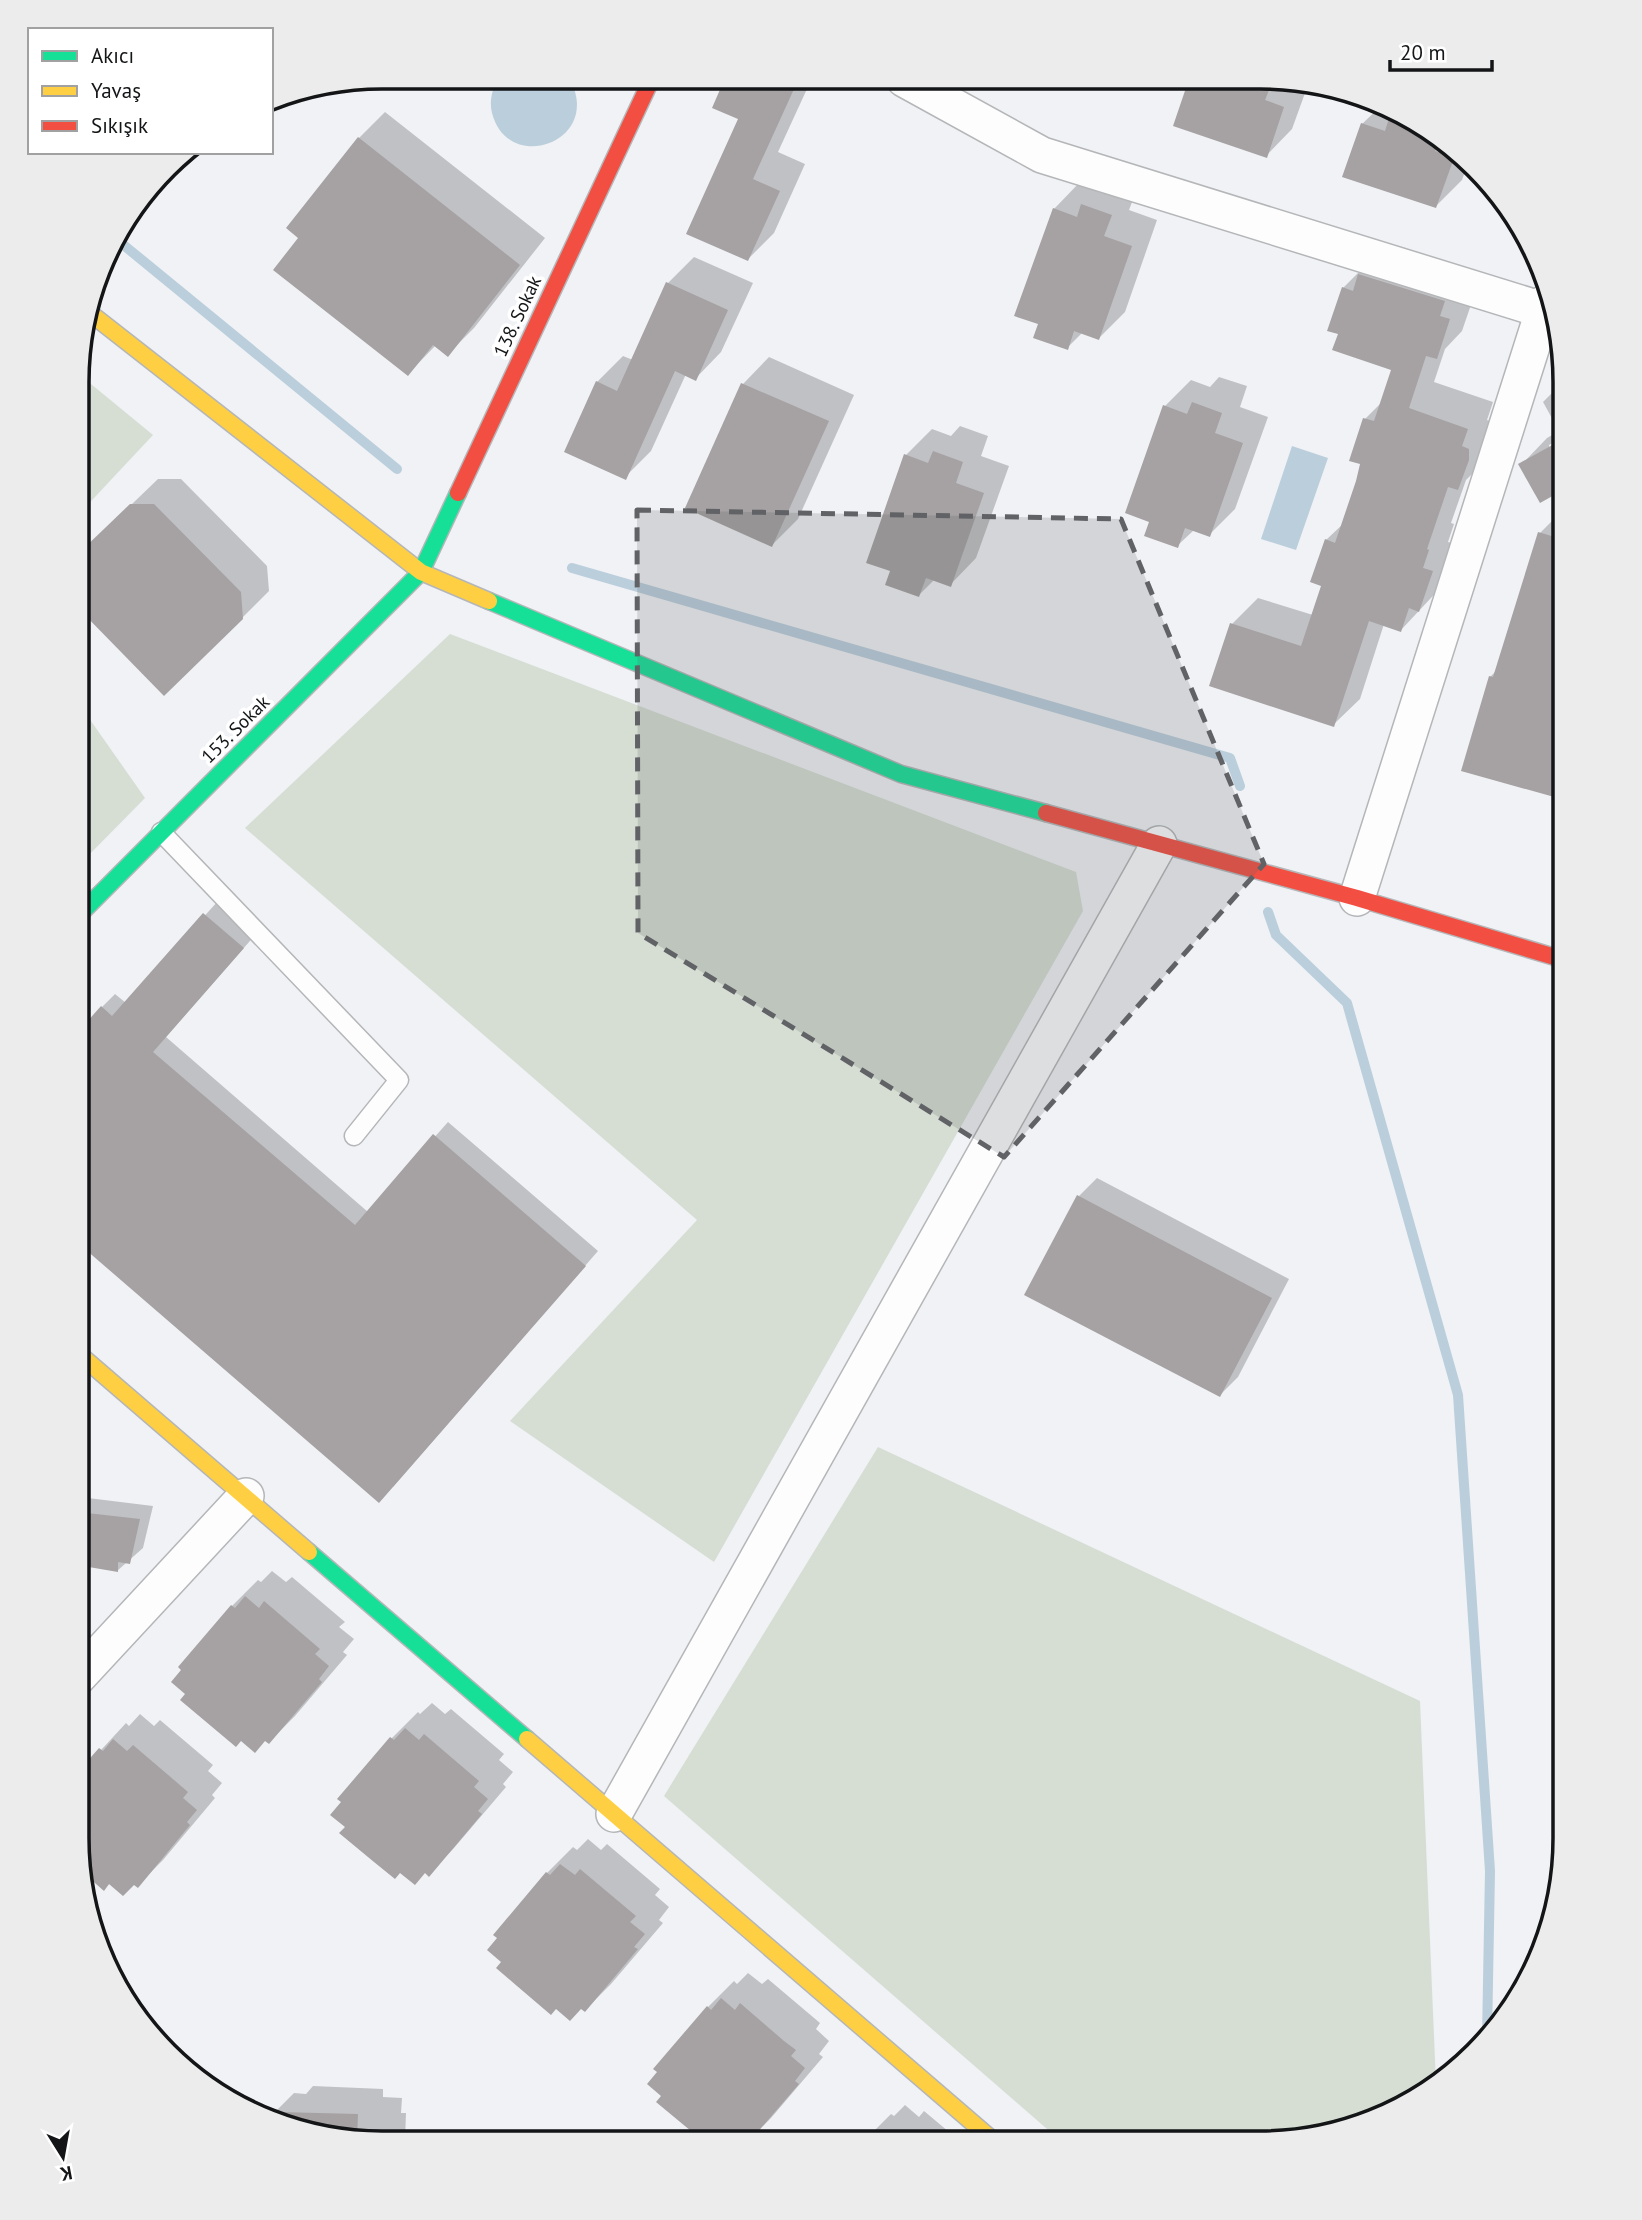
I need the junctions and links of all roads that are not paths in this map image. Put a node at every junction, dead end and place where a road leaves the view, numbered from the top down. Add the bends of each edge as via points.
1 (647, 89) edge
2 (922, 89) edge
3 (1543, 307) edge
4 (1544, 313) edge
5 (96, 318) edge
6 (421, 572) junction
7 (162, 832) junction
8 (1159, 844) junction
9 (1357, 898) junction
10 (89, 905) edge
11 (1553, 956) edge
12 (354, 1136) dead end
13 (89, 1362) edge
14 (246, 1496) junction
15 (89, 1665) edge
16 (614, 1814) junction
17 (982, 2131) edge

1 - 6 street, 138. Sokak
2 - 3 street via 1042,155
4 - 9 street
5 - 6 street
6 - 7 street, 153. Sokak
6 - 8 street via 901,774
7 - 10 street, 153. Sokak
7 - 12 lane via 399,1080
8 - 9 street
8 - 16 street
9 - 11 street
13 - 14 street
14 - 15 street
14 - 16 street
16 - 17 street

